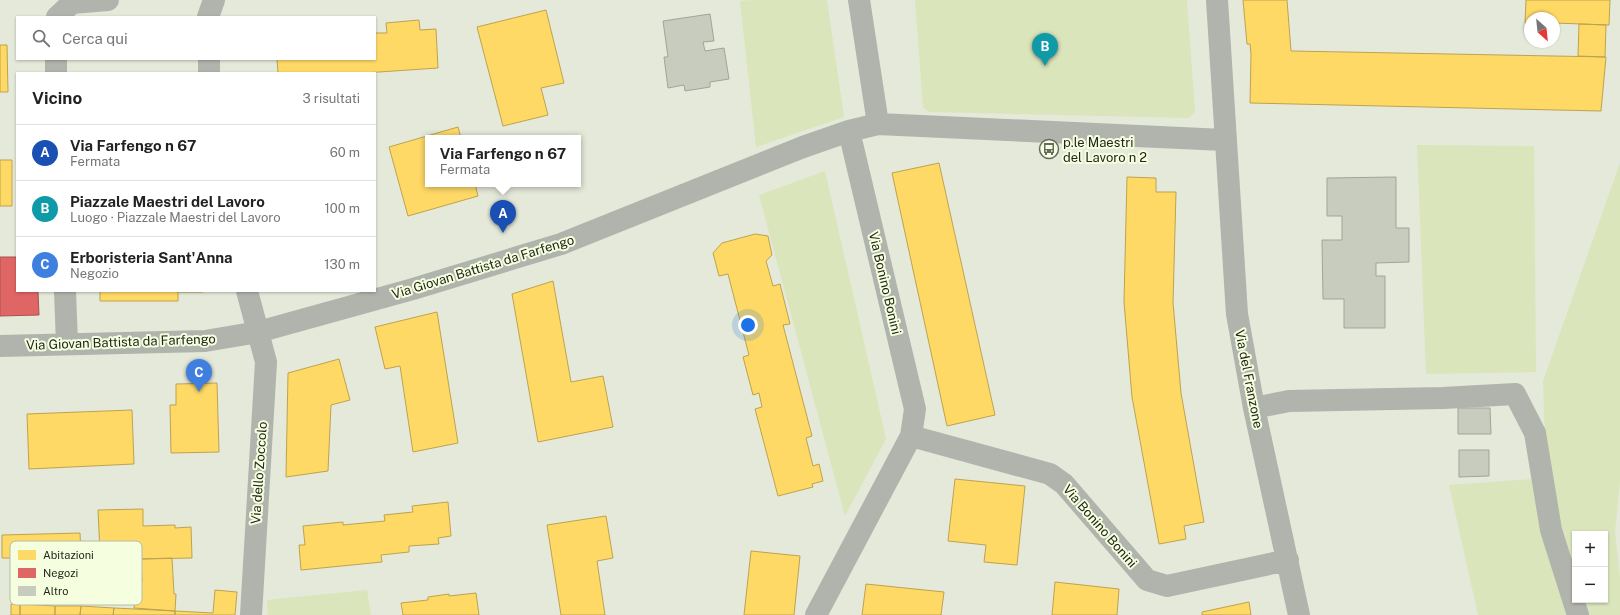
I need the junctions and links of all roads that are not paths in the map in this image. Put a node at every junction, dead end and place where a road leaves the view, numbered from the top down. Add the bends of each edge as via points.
1 (108, 0) edge
2 (214, 0) edge
3 (859, 0) edge
4 (1217, 0) edge
5 (58, 16) edge
6 (208, 16) edge
7 (56, 60) edge
8 (209, 60) edge
9 (56, 72) edge
10 (210, 72) edge
11 (878, 124) junction
12 (849, 131) junction
13 (1224, 140) junction
14 (65, 292) edge
15 (247, 292) edge
16 (258, 332) junction
17 (67, 344) junction
18 (0, 346) edge
19 (1254, 408) junction
20 (911, 436) junction
21 (1288, 560) junction
22 (251, 615) edge
23 (816, 615) edge
24 (1299, 615) edge
25 (1578, 615) edge

1 - 5 street via 72,4
2 - 6 street
3 - 11 street
4 - 13 street, Via del Franzone
7 - 9 street
8 - 10 street
11 - 12 street, Via Giovan Battista da Farfengo
11 - 13 street, Via Giovan Battista da Farfengo
12 - 16 street, Via Giovan Battista da Farfengo via 561,244
12 - 20 street, Via Bonino Bonini via 915,409
13 - 19 street, Via del Franzone via 1237,314
14 - 17 street
15 - 16 street, Via dello Zoccolo
16 - 17 street, Via Giovan Battista da Farfengo via 205,341
16 - 22 street, Via dello Zoccolo via 266,362
17 - 18 street, Via Giovan Battista da Farfengo
19 - 21 street, Via del Franzone
19 - 25 street via 1288,401 1515,394 1536,433 1551,530
20 - 21 street, Via Bonino Bonini via 1050,474 1064,484 1147,580 1167,586
20 - 23 street, Via Bonino Bonini
21 - 24 street, Via del Franzone

